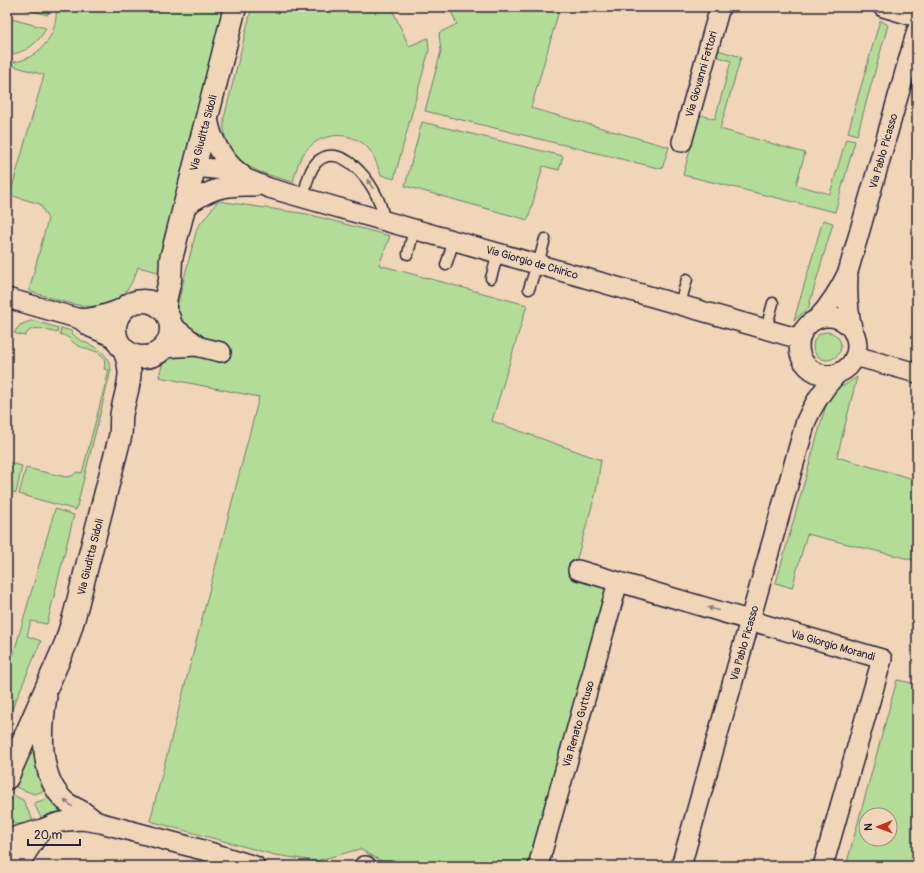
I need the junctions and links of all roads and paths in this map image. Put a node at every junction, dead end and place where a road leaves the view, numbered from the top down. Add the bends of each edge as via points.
1 (235, 7) edge
2 (720, 7) edge
3 (883, 7) edge
4 (917, 17) edge
5 (917, 30) edge
6 (207, 115) junction
7 (682, 142) dead end
8 (194, 168) junction
9 (264, 186) junction
10 (303, 198) junction
11 (184, 207) junction
12 (383, 220) junction
13 (414, 229) junction
14 (545, 239) dead end
15 (454, 240) junction
16 (498, 253) junction
17 (408, 254) dead end
18 (171, 259) junction
19 (538, 264) junction
20 (446, 265) dead end
21 (848, 272) junction
22 (491, 278) dead end
23 (687, 279) dead end
24 (529, 289) dead end
25 (7, 298) edge
26 (773, 303) dead end
27 (131, 304) junction
28 (680, 304) junction
29 (78, 318) junction
30 (168, 318) junction
31 (817, 319) junction
32 (766, 329) junction
33 (853, 332) junction
34 (800, 339) junction
35 (120, 344) junction
36 (200, 347) junction
37 (157, 352) junction
38 (221, 352) dead end
39 (855, 356) junction
40 (805, 364) junction
41 (917, 373) edge
42 (836, 374) junction
43 (806, 421) junction
44 (120, 441) junction
45 (578, 570) dead end
46 (618, 582) junction
47 (750, 620) junction
48 (54, 671) junction
49 (7, 778) edge
50 (101, 823) junction
51 (42, 829) junction
52 (7, 839) edge
53 (17, 866) edge
54 (255, 866) edge
55 (538, 866) edge
56 (681, 866) edge
57 (823, 866) edge

1 - 6 street, Via Giuditta Sidoli
2 - 7 street, Via Giovanni Fattori
3 - 4 street
5 - 21 street, Via Pablo Picasso
6 - 8 street, Via Giuditta Sidoli
6 - 9 street, Via Giorgio de Chirico via 212,136 223,156 237,171
8 - 9 street via 222,182
8 - 11 street, Via Giuditta Sidoli
9 - 10 street, Via Giorgio de Chirico
9 - 11 street, Via Giorgio de Chirico via 234,185 210,190
10 - 12 street, Via Giorgio de Chirico
12 -> 10 lane via 381,205 365,176 354,165 338,158 325,158 317,163
11 - 18 street, Via Giuditta Sidoli
12 - 13 street, Via Giorgio de Chirico
13 - 15 street, Via Giorgio de Chirico
13 - 17 lane
14 - 19 lane
15 - 16 street, Via Giorgio de Chirico
15 - 20 lane
16 - 19 street, Via Giorgio de Chirico
16 - 22 lane
18 - 27 street, Via Giuditta Sidoli via 150,294
18 - 30 street, Via Giuditta Sidoli via 171,277 165,301
19 - 24 lane
19 - 28 street, Via Giorgio de Chirico
21 - 31 street, Via Pablo Picasso via 840,289
21 - 33 street, Via Pablo Picasso via 847,300
23 - 28 lane
25 - 29 street
26 - 32 lane
27 - 29 street via 105,315
27 - 30 street via 145,300 152,302
27 - 35 street, Via Giuditta Sidoli via 119,312 115,320 114,329
28 - 32 street, Via Giorgio de Chirico
29 - 35 street
30 - 36 street
30 - 37 street, Via Giuditta Sidoli via 171,333 168,341
31 - 33 street via 837,319 848,325
31 - 34 street via 806,327
32 - 34 street, Via Giorgio de Chirico
33 - 39 street via 857,343
34 - 40 street via 799,352
35 - 37 street via 127,353 138,357
35 - 44 street, Via Giuditta Sidoli via 129,365 130,377 122,411
36 - 37 street
36 - 38 street
37 - 44 street, Via Giuditta Sidoli via 142,380 131,417
39 - 41 street
39 - 42 street via 848,368
40 - 42 street via 821,375
40 - 43 street, Via Pablo Picasso
42 - 43 street, Via Pablo Picasso via 821,391
43 - 47 street, Via Pablo Picasso
44 - 48 street, Via Giuditta Sidoli via 69,635
45 - 46 street, Via Giorgio Morandi
47 -> 46 street, Via Giorgio Morandi
46 - 55 street, Via Renato Guttuso
47 - 56 street, Via Pablo Picasso
47 - 57 street, Via Giorgio Morandi via 882,659
48 - 49 street, Via Giuditta Sidoli
50 -> 48 street, Via Giuditta Sidoli via 65,801 49,774 43,747 43,731 47,694
50 - 51 street via 67,821
50 - 54 street
51 - 52 street
51 - 53 street
52 - 53 street via 13,848

